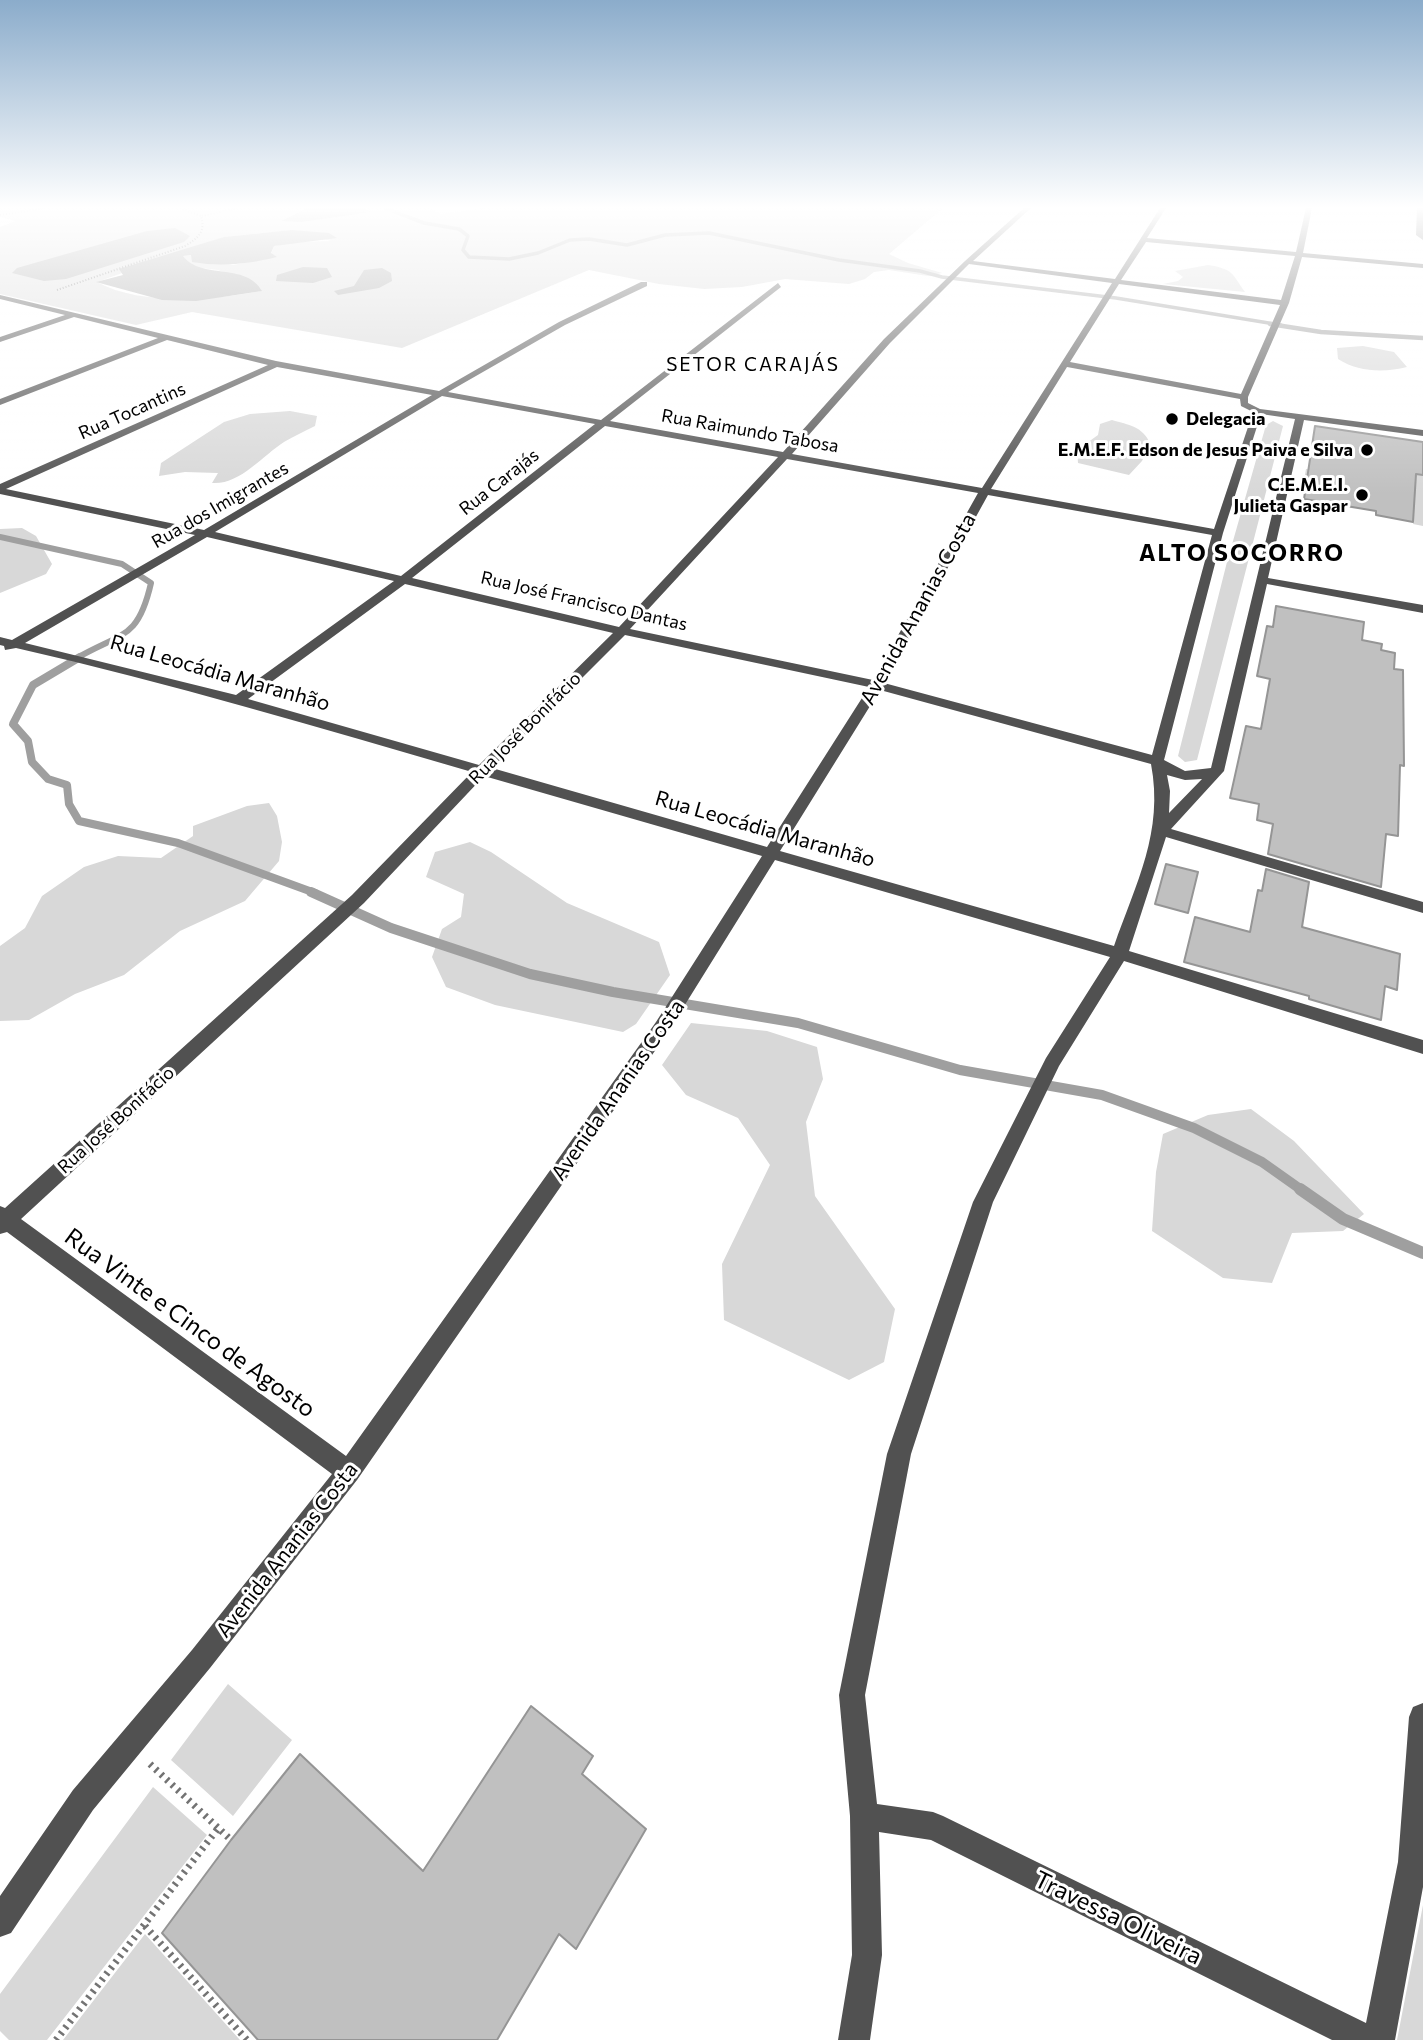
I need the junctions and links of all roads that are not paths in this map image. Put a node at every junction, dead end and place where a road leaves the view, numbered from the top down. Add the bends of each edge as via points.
1 (27, 303) edge
2 (600, 303) edge
3 (755, 303) edge
4 (925, 303) edge
5 (1102, 303) edge
6 (1285, 303) edge
7 (73, 315) junction
8 (167, 337) junction
9 (0, 340) edge
10 (276, 363) junction
11 (1067, 365) junction
12 (444, 393) junction
13 (1244, 397) junction
14 (0, 402) edge
15 (1258, 411) junction
16 (1300, 417) junction
17 (604, 421) junction
18 (1423, 433) edge
19 (785, 453) junction
20 (0, 489) edge
21 (984, 492) junction
22 (1218, 533) junction
23 (208, 534) junction
24 (404, 579) junction
25 (1263, 580) junction
26 (1423, 609) edge
27 (622, 631) junction
28 (6, 643) edge
29 (0, 652) edge
30 (877, 685) junction
31 (238, 700) junction
32 (1157, 761) junction
33 (1217, 771) junction
34 (480, 772) junction
35 (1161, 831) junction
36 (772, 854) junction
37 (1423, 908) edge
38 (1120, 954) junction
39 (1423, 1047) edge
40 (2, 1220) edge
41 (349, 1472) junction
42 (1423, 1717) edge
43 (864, 1816) junction
44 (0, 1922) edge
45 (854, 2040) edge
46 (1366, 2040) edge
47 (1379, 2040) edge

1 - 7 street, Rua Raimundo Tabosa
2 - 12 street, Rua dos Imigrantes
3 - 17 street, Rua Carajás
4 - 19 street, Rua José Bonifácio
5 - 11 street, Avenida Ananias Costa
6 - 13 street
7 - 8 street, Rua Raimundo Tabosa
7 - 9 street
8 - 10 street, Rua Raimundo Tabosa
8 - 14 street
10 - 12 street, Rua Raimundo Tabosa
10 - 20 street, Rua Tocantins
11 - 13 street
11 - 21 street, Avenida Ananias Costa
12 - 17 street, Rua Raimundo Tabosa
12 - 23 street, Rua dos Imigrantes
13 - 15 street via 1244,404
15 - 16 street
15 - 22 street
16 - 18 street
16 - 25 street
17 - 19 street, Rua Raimundo Tabosa
17 - 24 street, Rua Carajás
19 - 21 street, Rua Raimundo Tabosa
19 - 27 street, Rua José Bonifácio
20 - 23 street, Rua José Francisco Dantas
21 - 22 street, Rua Raimundo Tabosa
21 - 30 street, Avenida Ananias Costa
22 - 32 street
23 - 24 street, Rua José Francisco Dantas
23 - 28 street, Rua dos Imigrantes
24 - 27 street, Rua José Francisco Dantas
24 - 31 street, Rua Carajás
25 - 26 street
25 - 33 street
27 - 30 street, Rua José Francisco Dantas
27 - 34 street, Rua José Bonifácio
28 - 29 street, Rua dos Imigrantes
28 - 31 street, Rua Leocádia Maranhão
30 - 32 street, Rua José Francisco Dantas
30 - 36 street, Avenida Ananias Costa
31 - 34 street, Rua Leocádia Maranhão
32 - 33 street, Rua José Francisco Dantas via 1182,777
32 - 35 street via 1163,791
33 - 35 street
34 - 36 street, Rua Leocádia Maranhão
34 - 40 street, Rua José Bonifácio via 338,918
35 - 37 street
35 - 38 street
36 - 38 street, Rua Leocádia Maranhão
36 - 41 street, Avenida Ananias Costa via 681,1000
38 - 39 street, Rua Leocádia Maranhão
38 - 43 street via 1052,1063 983,1202 899,1454 852,1695
40 - 41 street, Rua Vinte e Cinco de Agosto
41 - 44 street, Avenida Ananias Costa via 83,1800
42 - 47 street via 1413,1862
43 - 45 street via 867,1955
43 - 46 street, Travessa Oliveira via 933,1826

